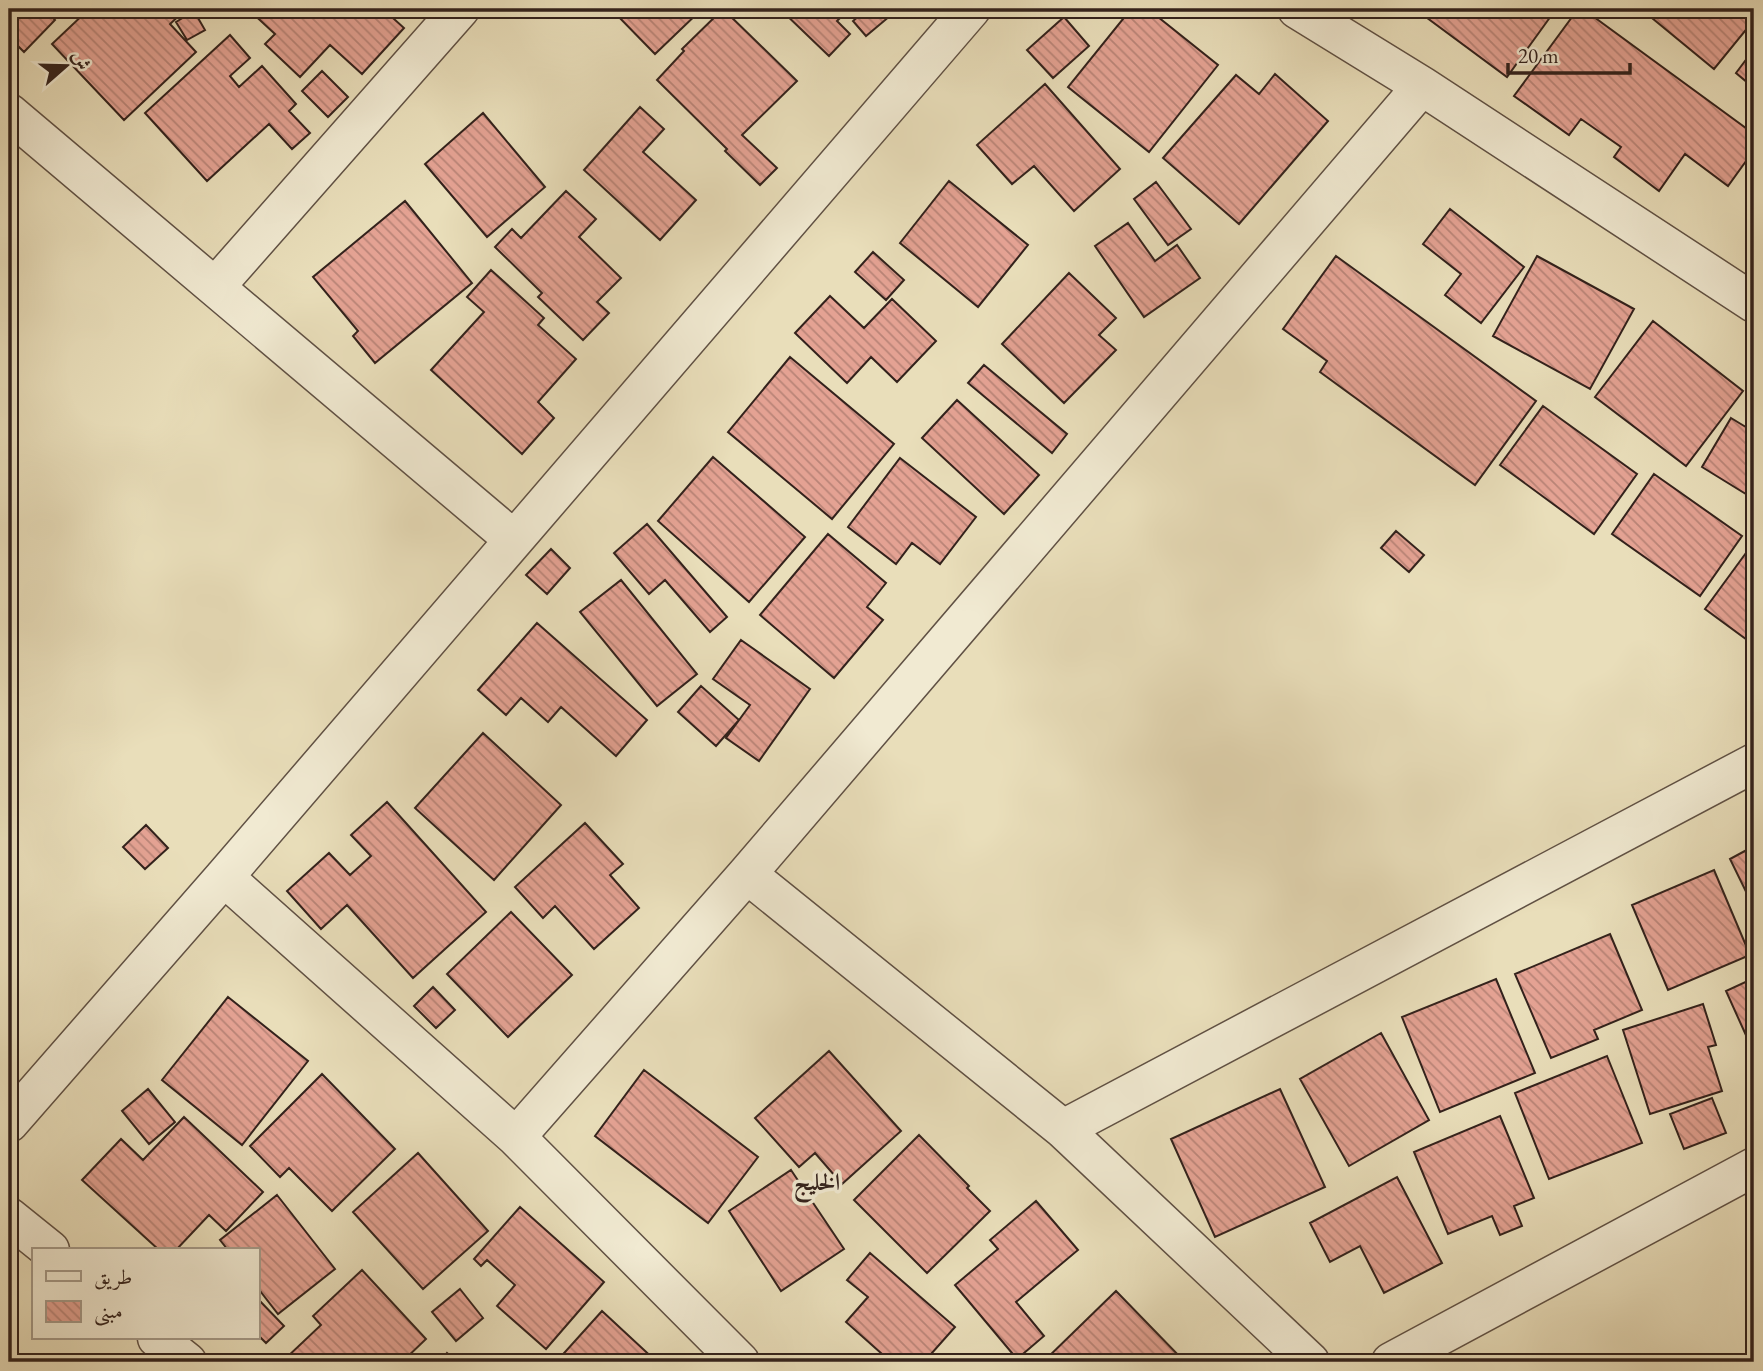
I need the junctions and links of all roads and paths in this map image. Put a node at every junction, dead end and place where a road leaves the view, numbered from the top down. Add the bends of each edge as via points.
1 (460, 9) edge
2 (971, 9) edge
3 (1297, 9) edge
4 (1422, 86) junction
5 (9, 113) edge
6 (215, 287) junction
7 (1754, 303) edge
8 (513, 539) junction
9 (1754, 763) edge
10 (747, 874) junction
11 (224, 877) junction
12 (9, 1123) edge
13 (1063, 1129) junction
14 (516, 1136) junction
15 (1754, 1167) edge
16 (9, 1217) edge
17 (48, 1248) edge
18 (160, 1340) edge
19 (187, 1362) edge
20 (740, 1362) edge
21 (1310, 1362) edge
22 (1391, 1362) edge

1 - 6 street
2 - 8 street
3 - 4 street
4 - 7 street
4 - 10 street
5 - 6 street
6 - 8 street
8 - 11 street
9 - 13 street
10 - 13 street
10 - 14 street
11 - 12 street
11 - 14 street
13 - 21 street
14 - 20 street
15 - 22 street
16 - 17 street
18 - 19 street

